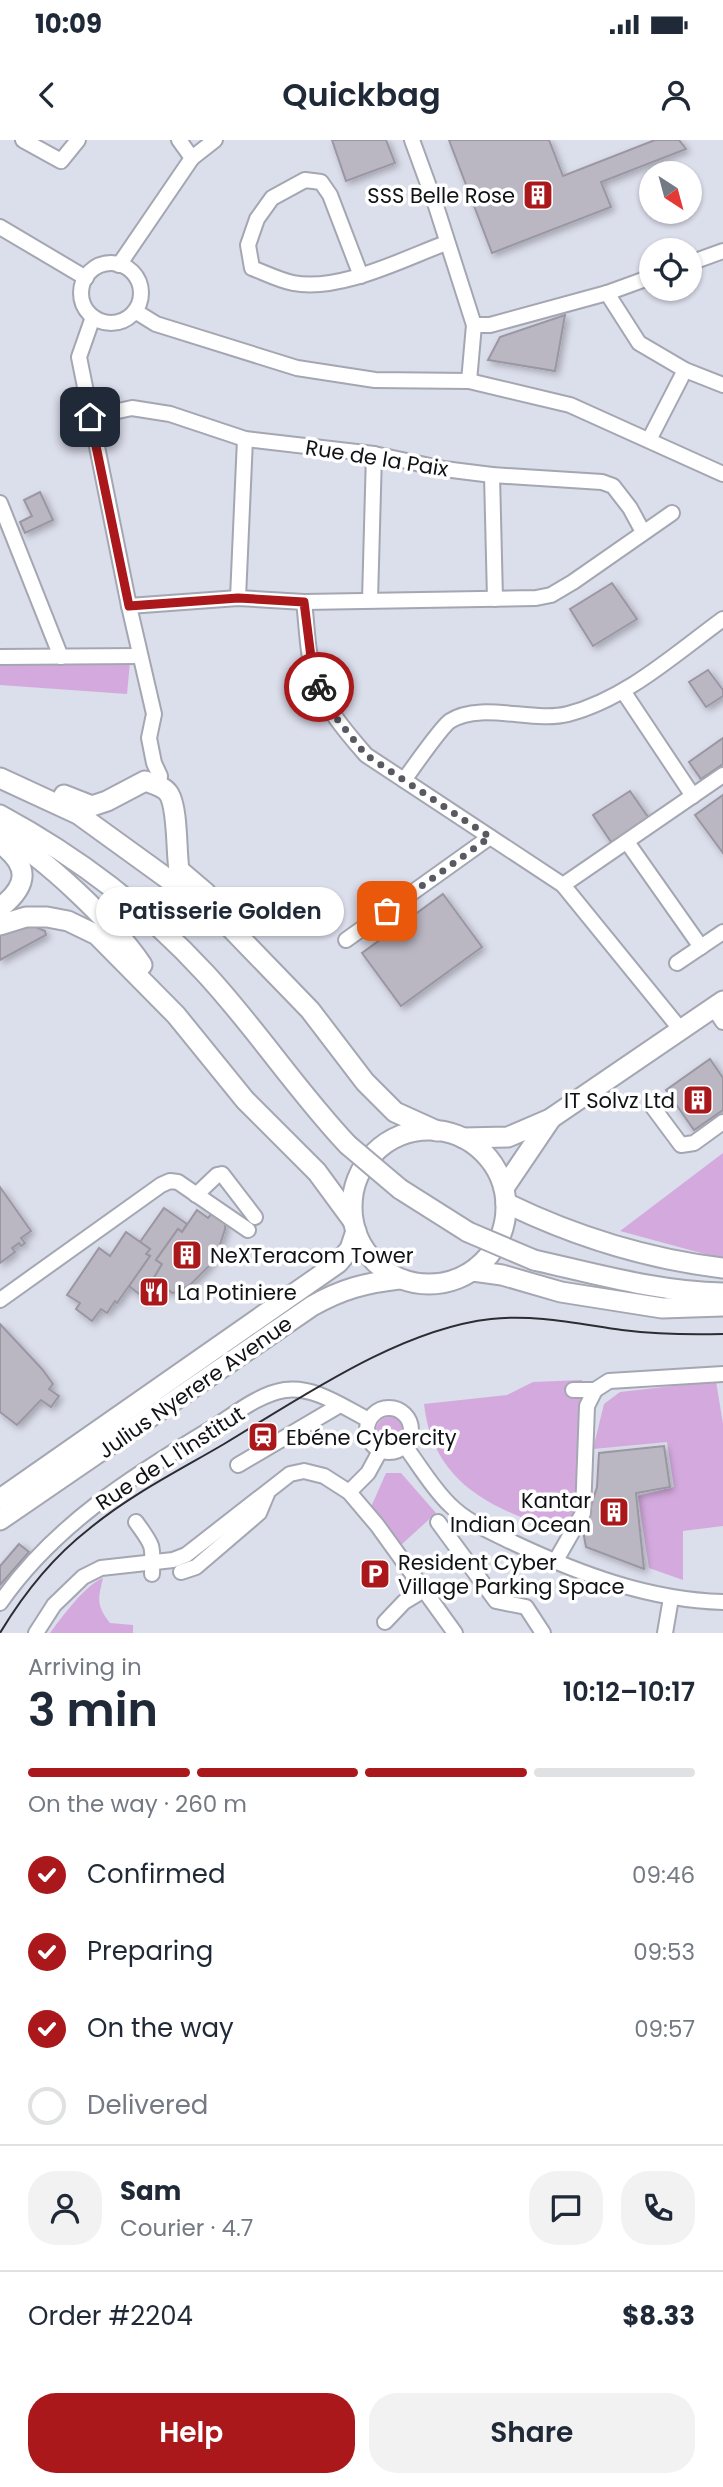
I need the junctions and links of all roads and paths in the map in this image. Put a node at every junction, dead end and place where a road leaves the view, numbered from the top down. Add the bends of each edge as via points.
1 (23, 140) edge
2 (78, 140) edge
3 (179, 140) edge
4 (215, 140) edge
5 (412, 140) edge
6 (192, 158) junction
7 (0, 227) edge
8 (446, 243) junction
9 (723, 251) edge
10 (702, 259) edge
11 (119, 265) junction
12 (361, 276) junction
13 (86, 278) junction
14 (639, 281) edge
15 (607, 293) junction
16 (135, 311) junction
17 (93, 317) junction
18 (474, 325) junction
19 (685, 370) junction
20 (469, 381) junction
21 (723, 384) edge
22 (90, 417) junction
23 (245, 439) junction
24 (649, 440) junction
25 (374, 454) junction
26 (723, 474) edge
27 (492, 475) junction
28 (0, 503) edge
29 (672, 513) dead end
30 (643, 532) junction
31 (238, 598) junction
32 (370, 600) junction
33 (495, 600) junction
34 (304, 602) junction
35 (129, 606) junction
36 (723, 619) edge
37 (139, 656) junction
38 (0, 657) edge
39 (61, 657) junction
40 (623, 691) junction
41 (0, 767) edge
42 (723, 775) edge
43 (0, 778) edge
44 (404, 780) junction
45 (159, 786) junction
46 (693, 796) junction
47 (0, 815) edge
48 (0, 832) edge
49 (490, 837) junction
50 (626, 842) junction
51 (0, 843) edge
52 (563, 885) junction
53 (0, 908) edge
54 (0, 925) edge
55 (723, 932) edge
56 (346, 940) dead end
57 (701, 947) junction
58 (677, 963) dead end
59 (310, 1010) junction
60 (720, 1010) edge
61 (176, 1015) junction
62 (681, 1030) junction
63 (652, 1106) dead end
64 (550, 1119) junction
65 (723, 1122) edge
66 (437, 1131) junction
67 (462, 1138) junction
68 (196, 1195) junction
69 (505, 1196) junction
70 (355, 1226) junction
71 (723, 1268) edge
72 (473, 1271) junction
73 (400, 1279) junction
74 (723, 1293) edge
75 (0, 1300) edge
76 (723, 1306) edge
77 (723, 1374) edge
78 (573, 1390) dead end
79 (594, 1390) junction
80 (340, 1405) junction
81 (369, 1420) junction
82 (405, 1446) junction
83 (380, 1451) junction
84 (238, 1465) dead end
85 (267, 1492) junction
86 (349, 1492) junction
87 (0, 1499) edge
88 (0, 1520) edge
89 (136, 1521) dead end
90 (438, 1522) dead end
91 (555, 1562) junction
92 (152, 1568) junction
93 (181, 1572) dead end
94 (424, 1590) junction
95 (671, 1598) junction
96 (723, 1602) edge
97 (0, 1603) edge
98 (385, 1622) dead end
99 (36, 1633) edge
100 (454, 1633) edge
101 (543, 1633) edge
102 (665, 1633) edge

1 - 2 street via 61,161
3 - 6 street
4 - 6 street
5 - 8 street
6 - 11 street
7 - 13 street
8 - 12 street
8 - 18 street
9 - 10 street
11 - 13 street via 100,266
11 - 16 street via 135,275 139,284
12 - 12 street via 335,283 294,284 252,268 248,244 257,219 272,198 305,180 321,182
13 - 17 street via 81,297
14 - 15 street
15 - 18 street via 490,325
15 - 19 street via 639,343
16 - 17 street via 118,322
16 - 20 street via 167,328 297,368 375,380
17 - 22 street via 79,357
18 - 20 street
19 - 21 street
19 - 24 street
20 - 24 street via 570,405
22 - 23 street, Rue de la Paix via 132,408 170,414
22 - 35 street
23 - 25 street, Rue de la Paix
23 - 31 street
24 - 26 street
25 - 27 street, Rue de la Paix
25 - 32 street
27 - 30 street, Rue de la Paix via 613,486
27 - 33 street
28 - 39 street
29 - 30 street
30 - 33 street via 551,595
31 - 34 street
31 - 35 street
32 - 33 street
32 - 34 street
34 - 44 street via 313,673 328,705 366,755
35 - 37 street
36 - 40 street
37 - 39 street
37 - 45 street via 154,714 149,738
38 - 39 street
40 - 44 street via 565,715 462,716 448,722
40 - 46 street
41 - 45 main road via 92,806 145,781
42 - 46 street
43 - 59 main road via 78,814 219,916
44 - 49 street
45 - 59 main road via 168,792 176,815 179,870 296,982
46 - 50 street
47 - 74 main road, bridge via 90,872 166,935 205,973 323,1119 400,1189 468,1232 534,1261 632,1283
48 - 61 main road via 41,862 108,924
49 - 52 street
49 - 56 street
50 - 52 street
50 - 57 street
51 - 53 main road via 23,874 20,888
52 - 62 street
54 - 61 main road via 26,917 47,917 97,935
55 - 57 street
57 - 58 street
59 - 66 main road via 365,1082 395,1112
60 - 62 main road, Julius Nyerere Avenue
61 - 70 main road via 245,1100 317,1172
62 - 64 main road, Julius Nyerere Avenue
63 - 65 street via 681,1144 694,1143
64 - 67 main road, Julius Nyerere Avenue via 508,1138
64 - 69 main road, Julius Nyerere Avenue
66 - 67 main road, Julius Nyerere Avenue
66 - 70 main road, Julius Nyerere Avenue via 402,1136 373,1155 353,1197
67 - 69 main road, Julius Nyerere Avenue via 481,1150 495,1167
68 - 68 street via 251,1223 222,1174
68 - 75 street via 178,1182 161,1185
69 - 71 main road via 576,1233 681,1263
69 - 72 main road, Julius Nyerere Avenue via 503,1229 492,1252
70 - 73 main road, Julius Nyerere Avenue via 365,1251
70 - 87 main road, Julius Nyerere Avenue via 350,1249 338,1264
72 - 73 main road, Julius Nyerere Avenue via 430,1284
72 - 76 main road via 561,1292 662,1308
73 - 88 main road, Julius Nyerere Avenue via 360,1284 312,1306
77 - 79 street via 609,1381
78 - 79 street
79 - 91 street via 587,1406 583,1513
80 - 81 street, Rue de L l'Institut
80 - 84 street
80 - 97 street, Rue de L l'Institut via 299,1390 260,1399 96,1504 33,1562
81 - 82 street via 385,1408 404,1413 411,1426
81 - 83 street via 369,1441
82 - 83 street via 393,1452
82 - 91 street via 450,1505 476,1525
83 - 86 street via 368,1473
85 - 86 street via 304,1471 324,1476
85 - 92 street via 186,1555
85 - 93 street via 259,1513 196,1567
86 - 94 street
89 - 92 street via 154,1552
90 - 101 street via 496,1601 526,1607
91 - 95 street
92 - 99 street via 101,1569 83,1577 54,1605
94 - 98 street
94 - 100 street
95 - 96 street
95 - 102 street

